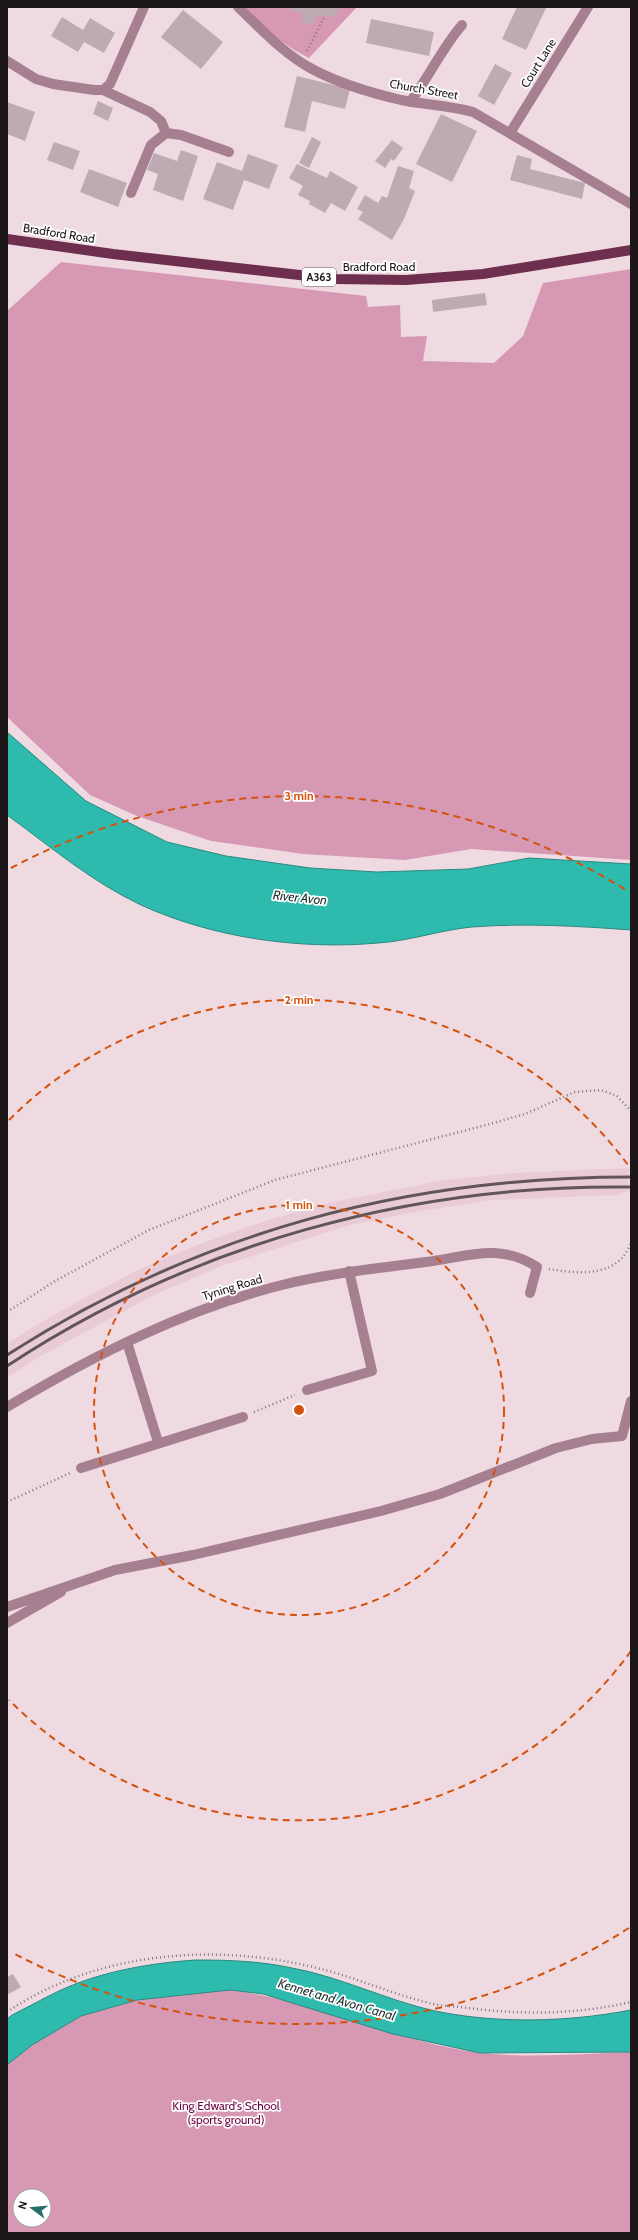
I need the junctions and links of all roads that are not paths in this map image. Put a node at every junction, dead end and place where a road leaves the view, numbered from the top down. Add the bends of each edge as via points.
1 (144, 7) edge
2 (238, 7) edge
3 (588, 7) edge
4 (462, 25) dead end
5 (7, 61) edge
6 (103, 90) junction
7 (410, 102) junction
8 (166, 132) junction
9 (510, 134) junction
10 (229, 152) dead end
11 (131, 193) dead end
12 (631, 204) edge
13 (7, 239) edge
14 (631, 250) edge
15 (349, 1271) junction
16 (530, 1294) dead end
17 (127, 1342) junction
18 (307, 1390) road end
19 (631, 1401) edge
20 (7, 1407) edge
21 (243, 1417) road end
22 (158, 1442) junction
23 (81, 1468) road end
24 (73, 1584) junction
25 (7, 1606) edge
26 (7, 1623) edge

1 - 6 street via 110,84
2 - 7 street, Church Street via 270,39 312,69 361,89
3 - 9 street, Court Lane
4 - 7 street
5 - 6 street via 36,78 53,84
6 - 8 street via 150,112 161,120
7 - 9 street, Church Street via 452,106 473,112
8 - 10 street via 181,134
8 - 11 street via 151,145
9 - 12 street, Church Street
13 - 14 main road, Bradford Road / A363 via 113,254 335,279 406,280 484,274
15 - 16 street, Tyning Road via 444,1260 476,1252 498,1253 524,1259 537,1267
15 - 17 street, Tyning Road via 285,1284 210,1306
15 - 18 street via 372,1371
17 - 20 street, Tyning Road via 65,1372
17 - 22 street
19 - 24 street via 622,1436 592,1439 556,1448 440,1494 381,1511 193,1555 115,1570
21 - 22 street
22 - 23 street
24 - 25 street
24 - 26 street

